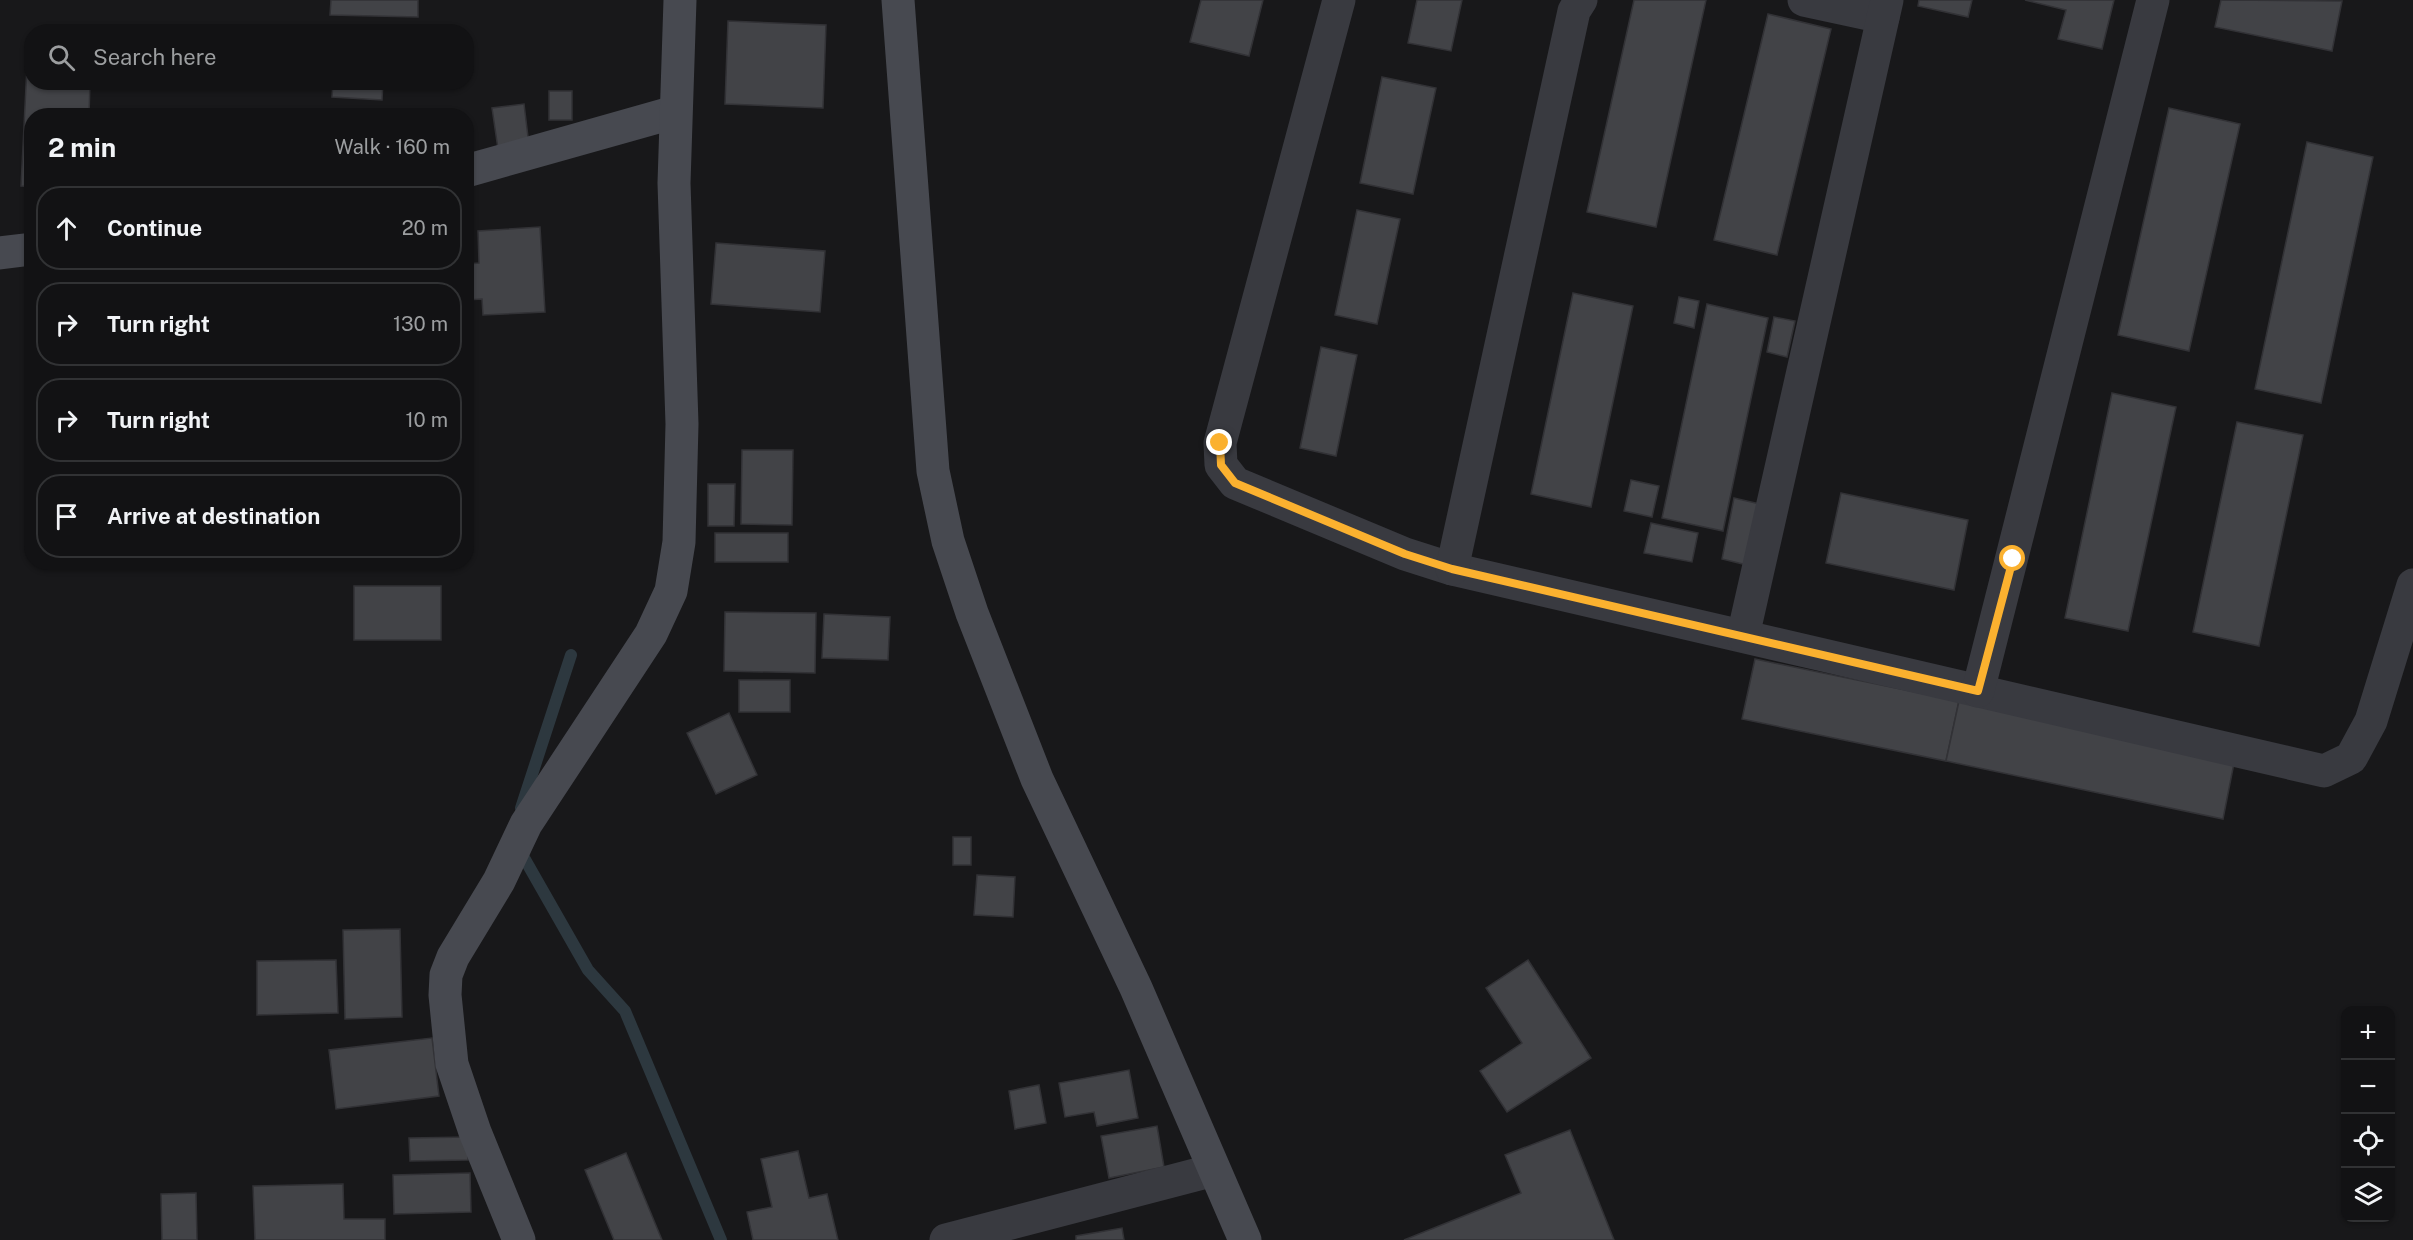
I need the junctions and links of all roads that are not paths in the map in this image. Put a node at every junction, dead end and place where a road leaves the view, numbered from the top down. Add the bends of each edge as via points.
1 (680, 0) edge
2 (898, 0) edge
3 (1339, 0) edge
4 (1581, 0) edge
5 (1804, 0) edge
6 (2153, 0) edge
7 (1885, 8) edge
8 (675, 112) junction
9 (474, 169) edge
10 (24, 250) edge
11 (0, 253) edge
12 (1452, 569) junction
13 (2413, 585) edge
14 (1743, 636) junction
15 (1978, 691) junction
16 (1214, 1170) junction
17 (519, 1240) edge
18 (946, 1240) edge
19 (1245, 1240) edge

1 - 8 street
2 - 16 street via 933,471 948,541 1037,779 1136,988
3 - 12 street via 1220,443 1221,465 1235,483 1276,502
4 - 12 street via 1574,12
5 - 7 street
6 - 15 street
7 - 14 street
8 - 9 street
8 - 17 street via 682,423 679,542 671,591 651,634 526,824 446,975 452,1064
10 - 11 street
12 - 14 street
13 - 15 street via 2371,721 2351,758 2324,771
14 - 15 street
16 - 18 street
16 - 19 street

